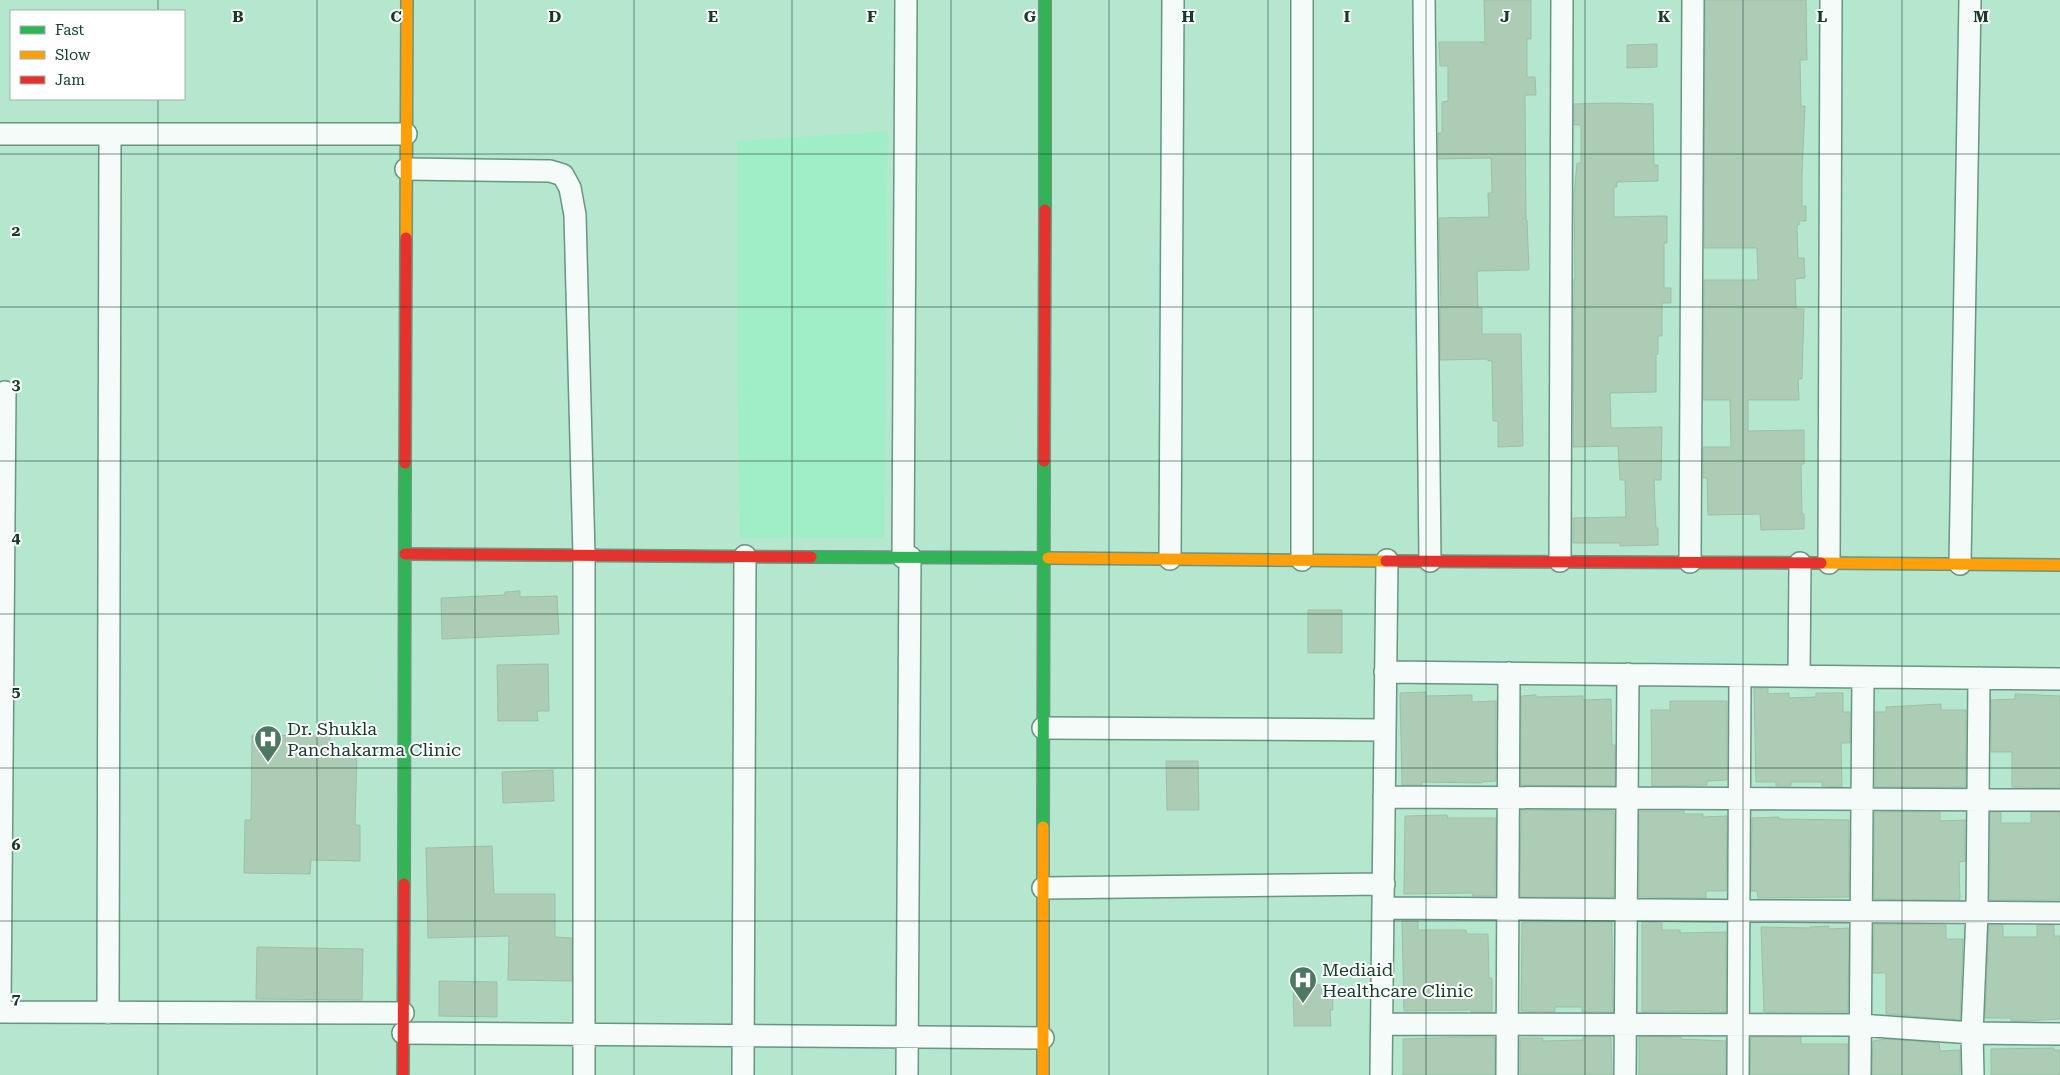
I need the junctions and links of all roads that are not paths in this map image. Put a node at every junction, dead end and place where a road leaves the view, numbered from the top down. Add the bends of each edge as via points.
1 (407, 0) edge
2 (906, 0) edge
3 (1045, 0) edge
4 (1173, 0) edge
5 (1302, 0) edge
6 (1424, 0) edge
7 (1562, 0) edge
8 (1693, 0) edge
9 (1831, 0) edge
10 (1970, 0) edge
11 (0, 134) edge
12 (110, 134) junction
13 (406, 134) junction
14 (406, 169) junction
15 (5, 392) dead end
16 (405, 554) junction
17 (584, 556) junction
18 (745, 556) junction
19 (906, 557) junction
20 (1044, 558) junction
21 (1170, 559) junction
22 (1302, 560) junction
23 (1387, 560) junction
24 (1430, 560) junction
25 (1560, 561) junction
26 (1690, 562) junction
27 (1800, 563) junction
28 (1829, 563) junction
29 (1960, 564) junction
30 (2060, 564) edge
31 (1386, 672) junction
32 (1509, 673) junction
33 (1628, 674) junction
34 (1740, 676) junction
35 (1799, 676) junction
36 (1863, 677) junction
37 (1979, 678) junction
38 (2060, 679) edge
39 (1044, 728) junction
40 (1385, 730) junction
41 (1384, 797) junction
42 (1508, 797) junction
43 (1627, 798) junction
44 (1739, 798) junction
45 (1862, 799) junction
46 (1978, 799) junction
47 (2060, 800) edge
48 (1384, 884) junction
49 (1044, 888) junction
50 (1383, 908) junction
51 (1508, 909) junction
52 (1626, 910) junction
53 (1739, 911) junction
54 (1861, 912) junction
55 (1977, 913) junction
56 (2060, 914) edge
57 (0, 1012) edge
58 (108, 1013) junction
59 (403, 1023) junction
60 (1382, 1024) junction
61 (1507, 1024) junction
62 (1625, 1025) junction
63 (1738, 1025) junction
64 (1860, 1026) junction
65 (1972, 1033) junction
66 (2060, 1034) edge
67 (584, 1035) junction
68 (743, 1036) junction
69 (908, 1037) junction
70 (1043, 1038) junction
71 (403, 1075) edge
72 (584, 1075) edge
73 (743, 1075) edge
74 (907, 1075) edge
75 (1043, 1075) edge
76 (1382, 1075) edge
77 (1507, 1075) edge
78 (1625, 1075) edge
79 (1738, 1075) edge
80 (1860, 1075) edge
81 (1973, 1075) edge

1 - 13 street
2 - 19 street
3 - 20 street
4 - 21 street
5 - 22 street
6 - 24 street
7 - 25 street
8 - 26 street
9 - 28 street
10 - 29 street
11 - 12 street
12 - 13 street
12 - 58 street
13 - 14 street
14 - 16 street
14 - 17 street via 550,171 563,175 570,188 575,215
15 - 57 street
16 - 17 street
16 - 59 street
17 - 18 street
17 - 67 street
18 - 19 street
18 - 68 street
19 - 20 street
19 - 69 street
20 - 21 street
20 - 39 street
21 - 22 street
22 - 23 street
23 - 24 street
23 - 31 street
24 - 25 street
25 - 26 street
26 - 27 street
27 - 28 street
27 - 35 street
28 - 29 street
29 - 30 street
31 - 32 street
31 - 40 street
32 - 33 street
32 - 42 street
33 - 34 street
33 - 43 street
34 - 35 street
34 - 44 street
35 - 36 street
36 - 37 street
36 - 45 street
37 - 38 street
37 - 46 street
39 - 40 street
39 - 49 street
40 - 41 street
41 - 42 street
41 - 48 street
42 - 43 street
42 - 51 street
43 - 44 street
43 - 52 street
44 - 45 street
44 - 53 street
45 - 46 street
45 - 54 street
46 - 47 street
46 - 55 street
48 - 49 street
48 - 50 street
49 - 70 street
50 - 51 street
50 - 60 street
51 - 52 street
51 - 61 street
52 - 53 street
52 - 62 street
53 - 54 street
53 - 63 street
54 - 55 street
54 - 64 street
55 - 56 street
55 - 65 street
57 - 58 street
58 - 59 street
59 - 67 street
59 - 71 street
60 - 61 street
60 - 76 street
61 - 62 street
61 - 77 street
62 - 63 street
62 - 78 street
63 - 64 street
63 - 79 street
64 - 65 street
64 - 80 street
65 - 66 street
65 - 81 street
67 - 68 street
67 - 72 street
68 - 69 street
68 - 73 street
69 - 70 street
69 - 74 street
70 - 75 street

